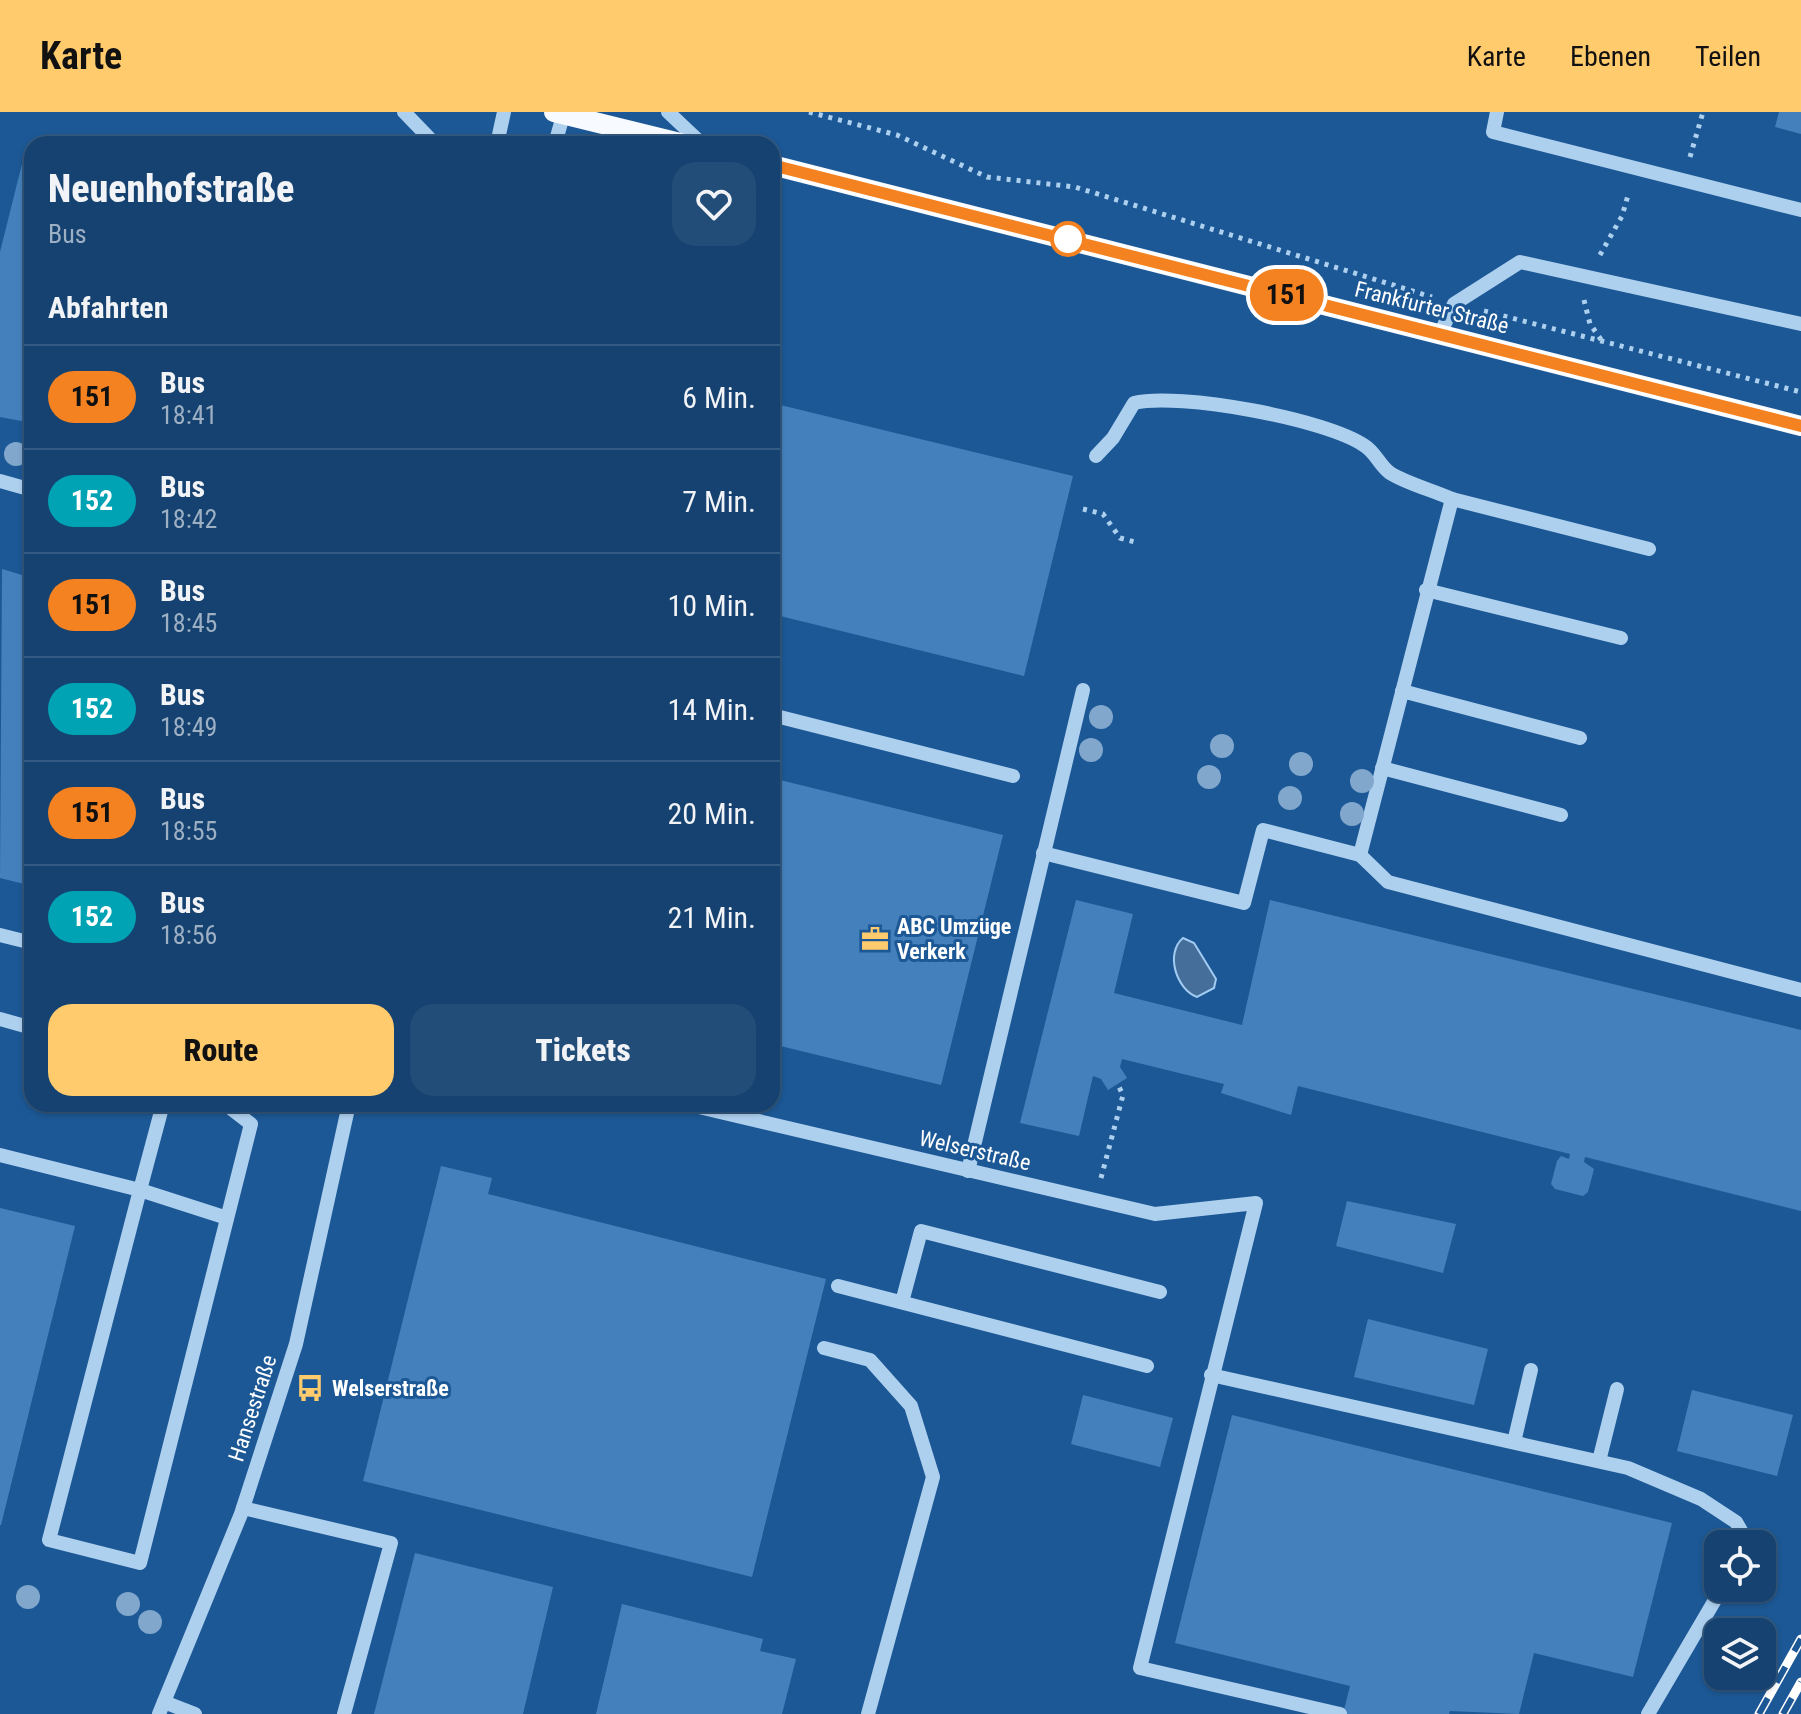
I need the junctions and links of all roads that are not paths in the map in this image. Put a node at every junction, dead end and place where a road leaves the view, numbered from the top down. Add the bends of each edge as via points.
1 (404, 112) edge
2 (504, 112) edge
3 (668, 112) edge
4 (1497, 112) edge
5 (561, 113) edge
6 (427, 136) edge
7 (499, 136) edge
8 (557, 136) edge
9 (652, 136) edge
10 (694, 136) edge
11 (780, 167) edge
12 (1801, 210) edge
13 (1801, 324) edge
14 (1440, 334) junction
15 (1801, 426) edge
16 (1096, 456) dead end
17 (0, 481) edge
18 (24, 488) edge
19 (1452, 499) junction
20 (1649, 549) dead end
21 (1426, 590) junction
22 (1621, 638) dead end
23 (1083, 690) dead end
24 (1402, 691) junction
25 (780, 717) edge
26 (1580, 738) dead end
27 (1382, 768) junction
28 (1013, 776) dead end
29 (1561, 815) dead end
30 (1043, 853) junction
31 (1360, 855) junction
32 (0, 935) edge
33 (24, 941) edge
34 (1801, 990) edge
35 (0, 1019) edge
36 (24, 1026) edge
37 (161, 1112) edge
38 (235, 1112) edge
39 (347, 1112) edge
40 (720, 1112) edge
41 (0, 1155) edge
42 (968, 1171) junction
43 (140, 1190) junction
44 (227, 1218) junction
45 (838, 1286) dead end
46 (1160, 1292) dead end
47 (902, 1302) junction
48 (824, 1348) dead end
49 (1147, 1366) dead end
50 (1531, 1370) dead end
51 (1211, 1375) junction
52 (1617, 1389) dead end
53 (1514, 1442) junction
54 (1599, 1461) junction
55 (243, 1508) junction
56 (1741, 1530) edge
57 (1714, 1602) edge
58 (161, 1708) edge
59 (195, 1714) edge
60 (344, 1714) edge
61 (868, 1714) edge
62 (1340, 1714) edge
63 (1648, 1714) edge

1 - 6 street
2 - 7 street
3 - 10 street
4 - 12 street via 1493,132
5 - 8 street
5 - 9 main road
11 - 14 main road, Frankfurter Straße
13 - 14 street via 1520,262 1454,304
14 - 15 main road, Frankfurter Straße
16 - 19 street via 1134,403 1155,398 1329,429 1367,446 1388,472
17 - 18 street
19 - 20 street
19 - 21 street
21 - 22 street
21 - 24 street
23 - 30 street
24 - 26 street
24 - 27 street
25 - 28 street
27 - 29 street
27 - 31 street
30 - 31 street via 1244,903 1263,830
30 - 42 street
31 - 34 street via 1388,882
32 - 33 street
35 - 36 street
37 - 43 street
38 - 44 street via 251,1124
39 - 55 street, Hansestraße via 296,1344
40 - 42 street, Welserstraße
41 - 43 street
42 - 51 street, Welserstraße via 1155,1214 1256,1203
43 - 44 street
43 - 44 street via 49,1540 140,1563
45 - 47 street
46 - 47 street via 921,1231
47 - 49 street
48 - 61 street via 870,1360 911,1406 933,1477
50 - 53 street
51 - 53 street
51 - 62 street via 1140,1668
52 - 54 street
53 - 54 street
54 - 56 street via 1701,1499
55 - 58 street, Hansestraße
55 - 60 street via 391,1543
57 - 63 street
58 - 59 street

